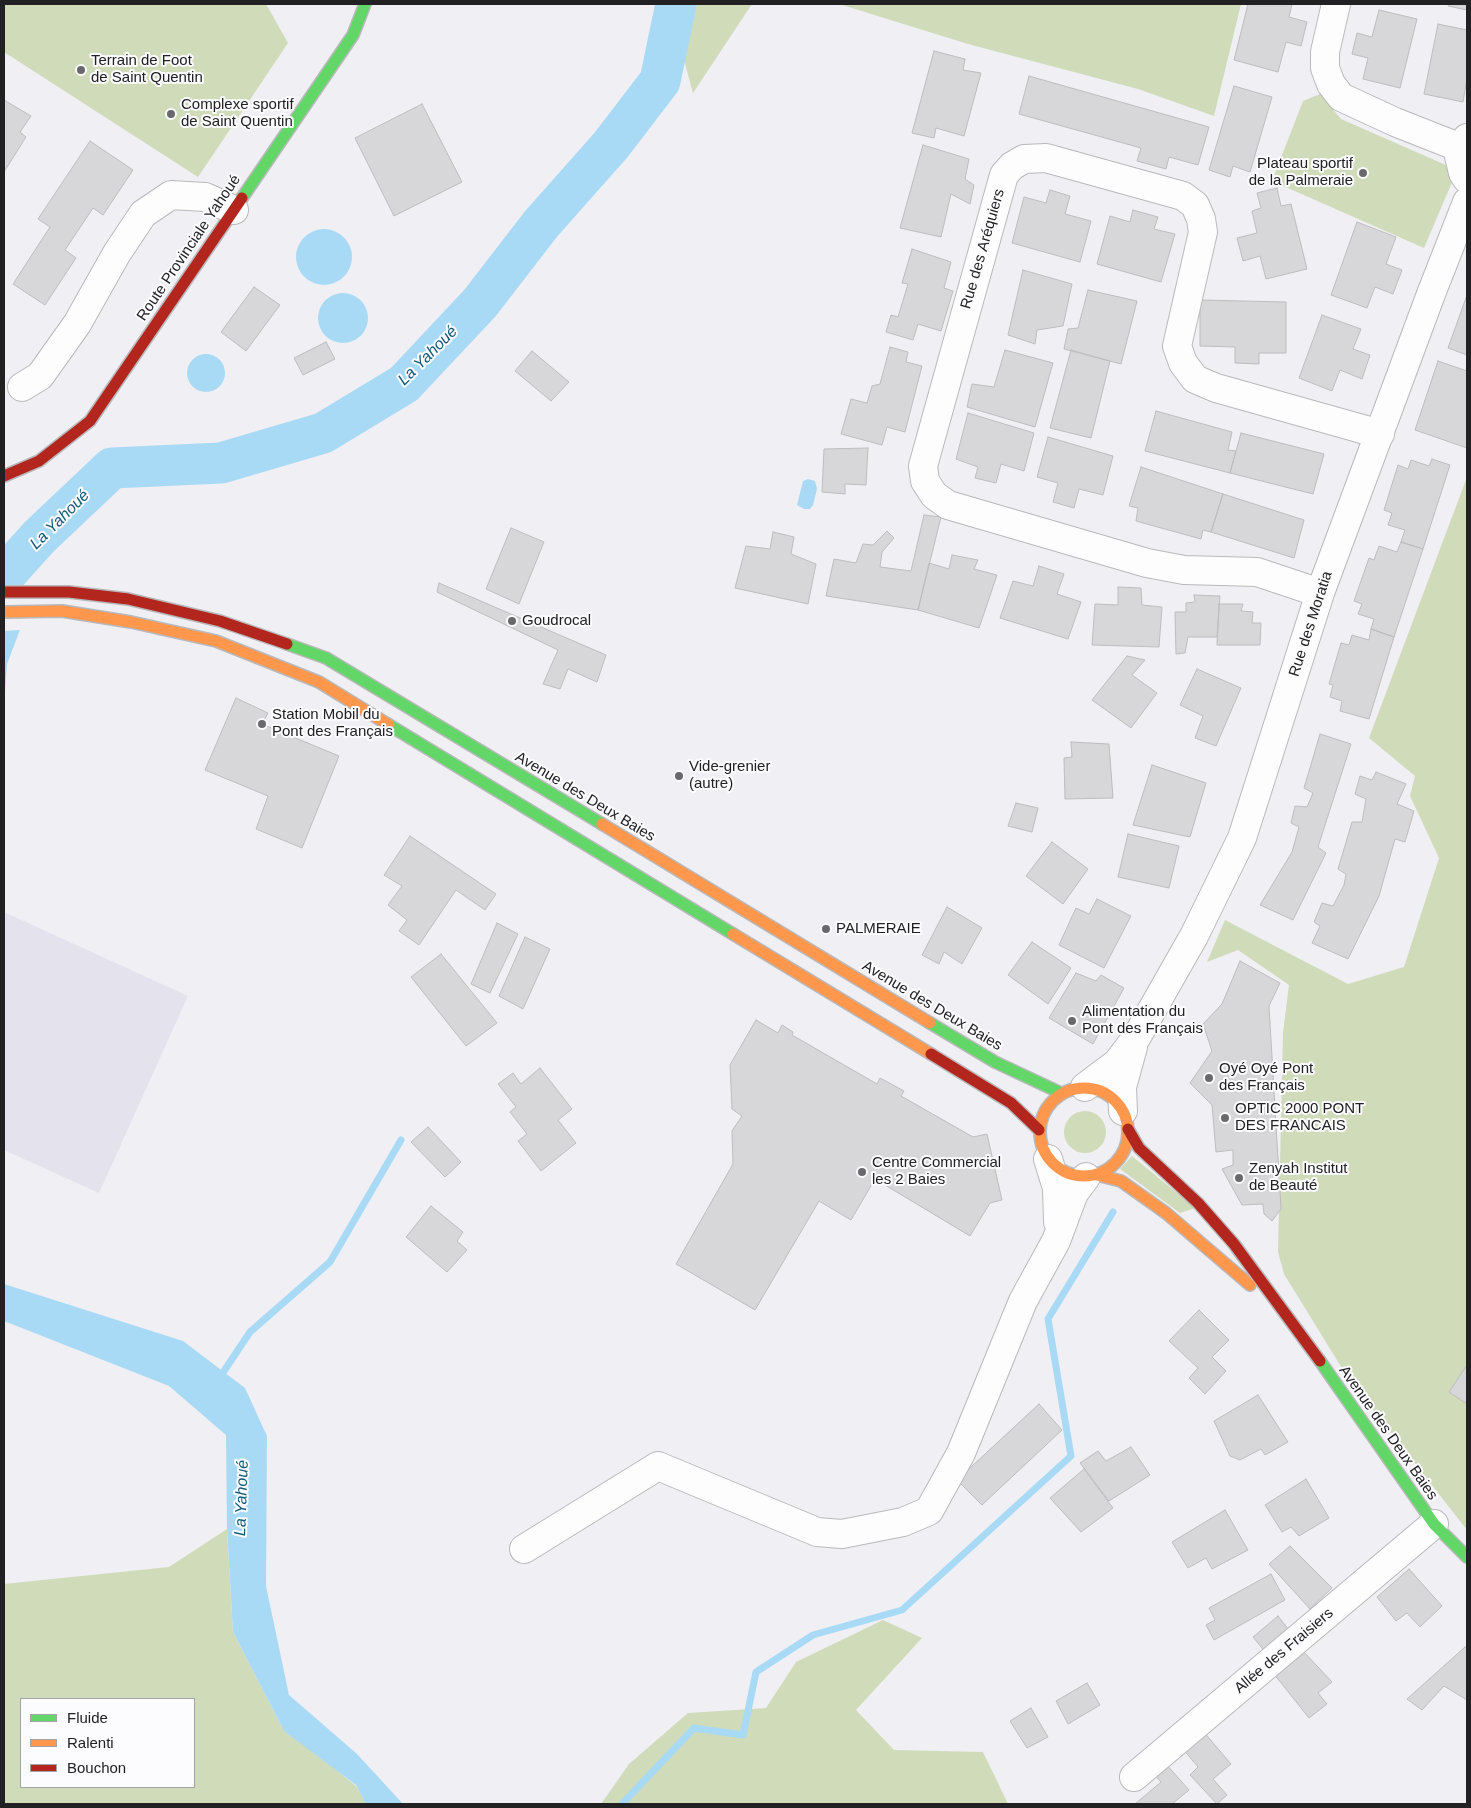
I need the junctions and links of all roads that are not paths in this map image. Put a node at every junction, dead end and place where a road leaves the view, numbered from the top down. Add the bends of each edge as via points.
1 (365, 4) edge
2 (1336, 4) edge
3 (1464, 143) edge
4 (1467, 179) edge
5 (1467, 202) edge
6 (234, 210) junction
7 (22, 387) dead end
8 (1380, 434) junction
9 (4, 476) edge
10 (4, 592) edge
11 (1320, 593) junction
12 (4, 612) edge
13 (1136, 1038) junction
14 (1073, 1090) junction
15 (1125, 1120) junction
16 (1039, 1130) junction
17 (1048, 1159) junction
18 (1092, 1176) junction
19 (1058, 1233) junction
20 (1291, 1320) junction
21 (1434, 1524) junction
22 (524, 1548) dead end
23 (1467, 1557) edge
24 (1134, 1777) dead end

1 - 6 main road, Route Provinciale Yahoué via 353,35
2 - 3 street via 1325,52 1325,68 1331,84 1342,97 1394,122
3 - 4 street via 1460,165
5 - 8 street, Rue des Moratia
6 - 7 street via 205,197 171,194 143,214 77,324 40,376
6 - 9 main road, Route Provinciale Yahoué via 90,421 39,462
8 - 11 street, Rue des Moratia
8 - 11 street, Rue des Aréquiers via 1216,388 1195,379 1176,346 1203,232 1195,206 1183,196 1046,158 1024,159 1004,176 923,466 924,481 934,495 948,506 1147,563 1184,570 1257,572
10 - 14 main road, Avenue des Deux Baies via 68,592 128,599 220,621 326,658 995,1062
11 - 13 street, Rue des Moratia via 1242,838 1194,936
12 - 16 main road via 62,611 131,622 216,641 319,682 1011,1103
13 - 14 street, Rue des Moratia via 1117,1064
13 - 15 street, Rue des Moratia via 1122,1087
14 - 15 main road via 1100,1091 1113,1099
14 - 16 main road via 1050,1103 1042,1115
15 - 18 main road via 1127,1142 1122,1154 1115,1164
15 - 20 main road, Avenue des Deux Baies via 1139,1148 1198,1203 1234,1244
16 - 17 main road
17 - 18 main road via 1068,1174
17 - 19 street via 1058,1188
18 - 19 street via 1074,1193
18 - 20 main road, Avenue des Deux Baies via 1120,1181 1166,1213
19 - 22 street via 1023,1301 961,1453 929,1511 903,1522 842,1534 817,1532 658,1466
20 - 21 main road, Avenue des Deux Baies
21 - 23 main road, Avenue des Deux Baies
21 - 24 street, Allée des Fraisiers

